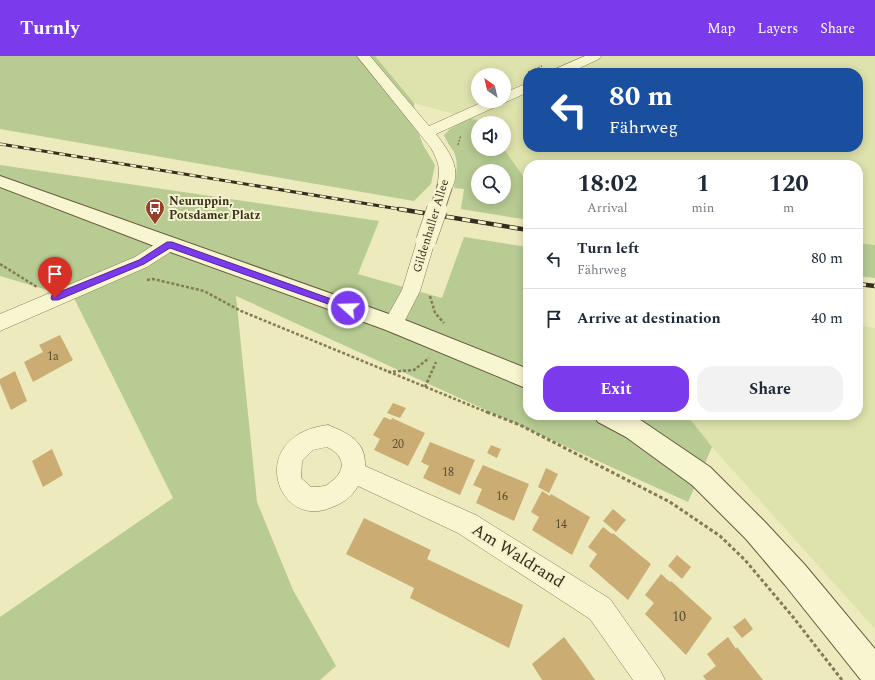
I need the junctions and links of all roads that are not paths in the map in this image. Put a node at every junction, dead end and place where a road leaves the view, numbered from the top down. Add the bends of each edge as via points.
1 (363, 56) edge
2 (595, 56) edge
3 (569, 68) edge
4 (523, 82) edge
5 (511, 92) edge
6 (481, 108) edge
7 (427, 132) junction
8 (0, 181) edge
9 (169, 244) junction
10 (0, 322) edge
11 (393, 324) junction
12 (523, 377) edge
13 (616, 420) edge
14 (353, 472) dead end
15 (875, 673) edge
16 (650, 680) edge

1 - 7 street, Gildenhaller Allee
2 - 3 street
4 - 5 street
6 - 7 street
7 - 11 street, Gildenhaller Allee, bridge via 446,161 448,173 411,291
8 - 9 main road
9 - 10 street via 141,262
9 - 11 main road
11 - 12 main road
13 - 15 main road via 634,429 701,476 795,575
14 - 16 street, Am Waldrand via 467,524 600,609

